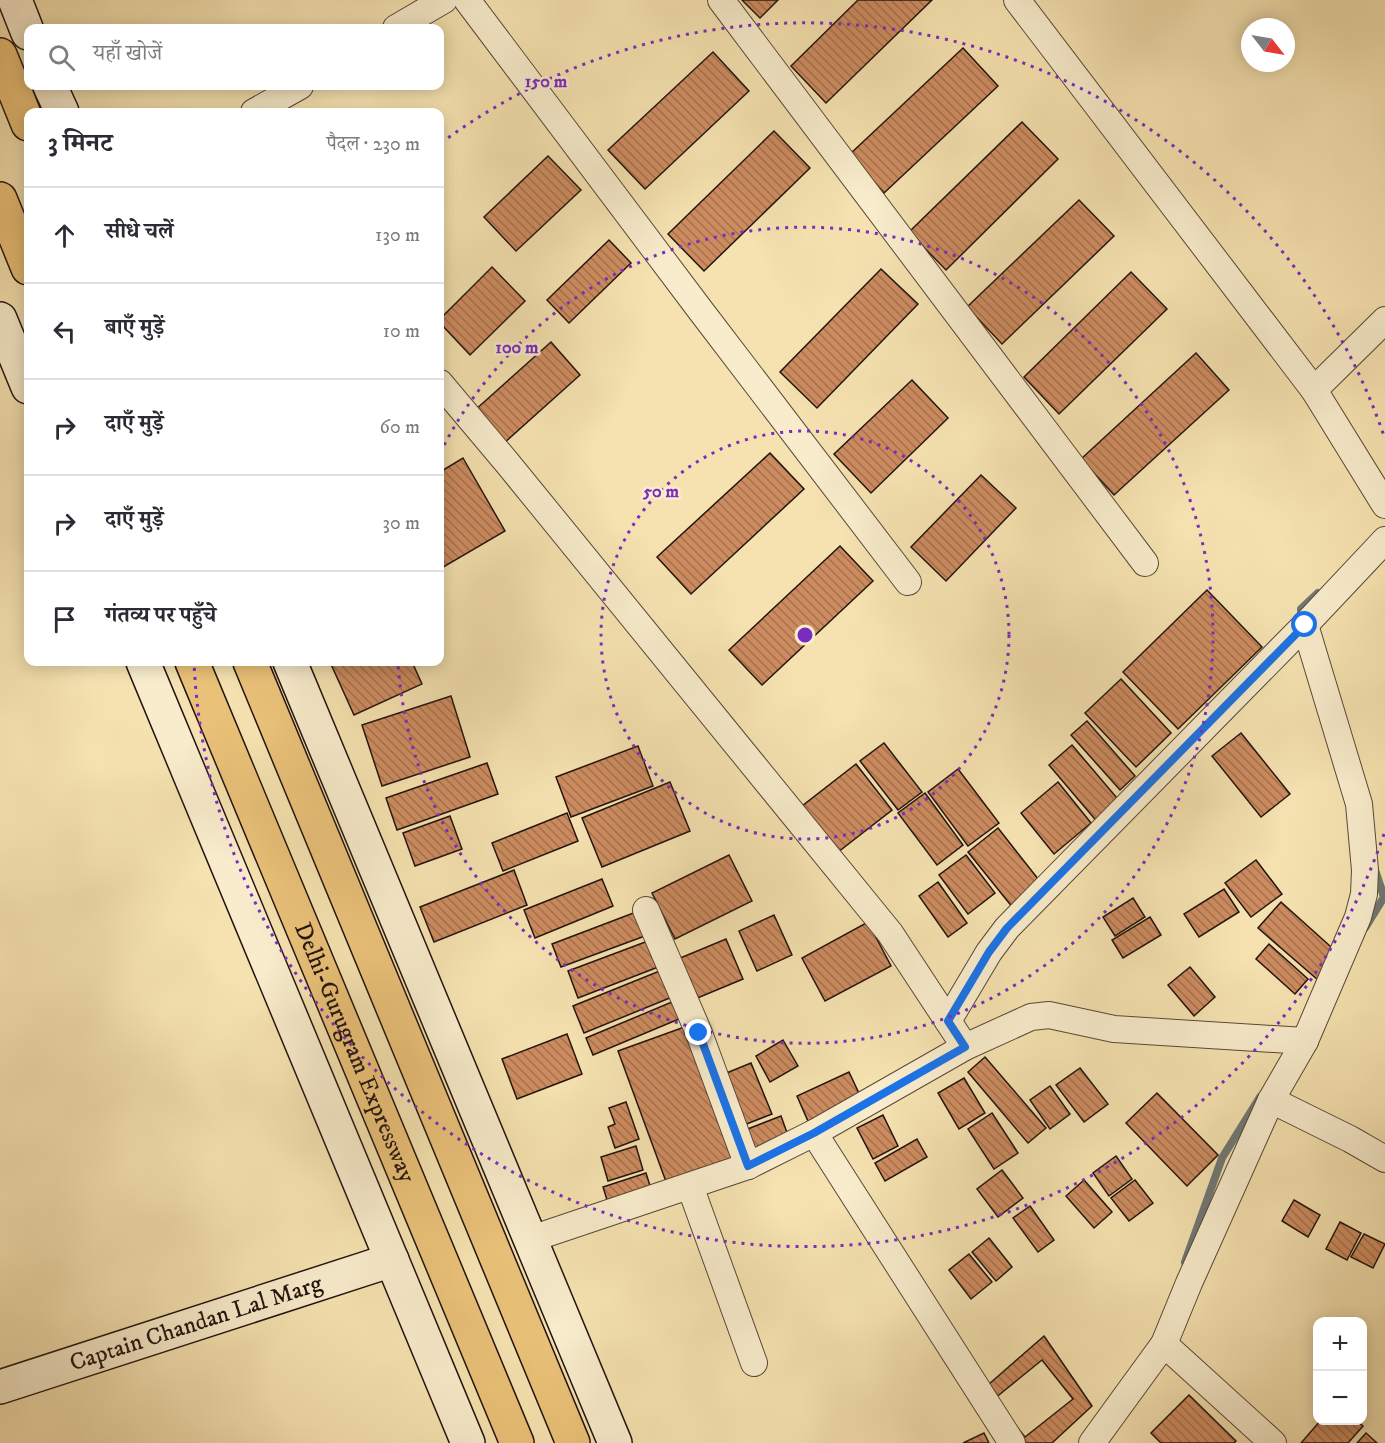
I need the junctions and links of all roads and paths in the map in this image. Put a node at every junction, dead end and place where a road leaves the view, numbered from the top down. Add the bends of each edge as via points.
1 (15, 0) edge
2 (444, 0) edge
3 (467, 0) edge
4 (721, 0) edge
5 (1017, 0) edge
6 (24, 24) edge
7 (403, 24) edge
8 (0, 55) edge
9 (52, 90) edge
10 (293, 90) edge
11 (60, 108) edge
12 (261, 108) edge
13 (24, 114) edge
14 (0, 199) edge
15 (24, 258) edge
16 (0, 319) edge
17 (1385, 320) edge
18 (24, 377) edge
19 (444, 388) edge
20 (1314, 390) junction
21 (1385, 505) edge
22 (1385, 540) edge
23 (1145, 564) dead end
24 (908, 582) dead end
25 (1305, 625) junction
26 (145, 666) edge
27 (194, 666) edge
28 (252, 666) edge
29 (292, 666) edge
30 (1385, 893) edge
31 (646, 910) dead end
32 (1358, 917) junction
33 (948, 1021) junction
34 (1305, 1041) junction
35 (965, 1047) junction
36 (1271, 1100) junction
37 (814, 1133) junction
38 (1385, 1159) edge
39 (748, 1166) junction
40 (690, 1186) junction
41 (531, 1239) junction
42 (392, 1260) junction
43 (1164, 1344) junction
44 (754, 1363) dead end
45 (0, 1387) edge
46 (468, 1443) edge
47 (517, 1443) edge
48 (573, 1443) edge
49 (615, 1443) edge
50 (1012, 1443) edge
51 (1092, 1443) edge
52 (1274, 1443) edge

1 - 6 main road
2 - 7 street
3 - 24 street
4 - 23 street
5 - 20 street
8 - 13 highway
9 - 11 main road
10 - 12 street
14 - 15 highway
16 - 18 main road
17 - 20 street
19 - 33 street via 890,933
20 - 21 street
22 - 25 street
25 - 32 street via 1359,804 1365,870
25 - 33 street via 1007,928
26 - 42 main road
27 - 47 highway, Delhi-Gurugram Expressway
28 - 48 highway
29 - 41 main road
30 - 32 street
31 - 39 street via 699,1033
32 - 34 street
33 - 35 street
34 - 35 street via 1114,1029 1049,1015 1031,1017
34 - 36 street
35 - 37 street
36 - 38 street
36 - 43 street
37 - 39 street
37 - 50 street
39 - 40 street
40 - 41 street
40 - 44 street
41 - 49 main road
42 - 45 main road, Captain Chandan Lal Marg
42 - 46 main road
43 - 51 street
43 - 52 street

